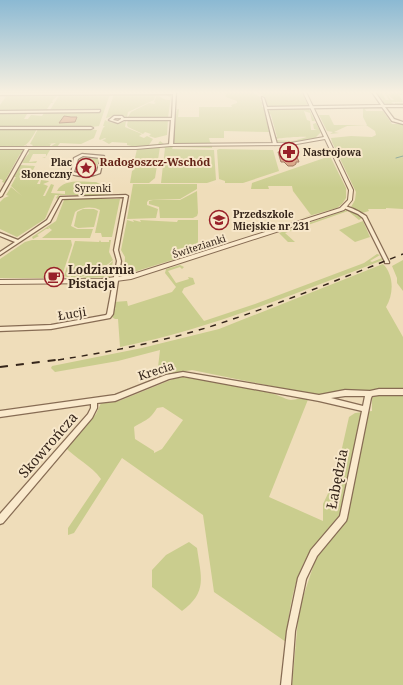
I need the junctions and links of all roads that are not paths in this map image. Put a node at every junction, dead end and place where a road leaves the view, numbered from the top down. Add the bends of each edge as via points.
1 (172, 124) edge
2 (270, 124) edge
3 (319, 124) edge
4 (0, 128) edge
5 (91, 128) dead end
6 (326, 138) junction
7 (170, 144) junction
8 (275, 144) junction
9 (0, 148) edge
10 (27, 148) junction
11 (93, 148) junction
12 (91, 155) junction
13 (128, 190) dead end
14 (0, 196) edge
15 (126, 196) junction
16 (345, 207) junction
17 (0, 234) edge
18 (18, 242) junction
19 (0, 254) edge
20 (387, 262) dead end
21 (116, 280) junction
22 (0, 282) edge
23 (0, 329) edge
24 (403, 392) edge
25 (370, 394) junction
26 (319, 398) junction
27 (94, 402) junction
28 (366, 409) junction
29 (0, 414) edge
30 (0, 520) edge
31 (286, 685) edge

1 - 7 street
2 - 8 street
3 - 6 street
4 - 5 street
6 - 8 street
6 - 16 street via 351,191 350,200
7 - 8 street
7 - 11 street via 139,148
9 - 10 street
10 - 11 street
10 - 14 street
11 - 12 street
12 - 12 street via 77,157 72,173 99,172 104,157
13 - 15 street
15 - 18 street, Syrenki via 62,198 49,221
15 - 21 street, Syrenki via 116,250 119,261
16 - 20 street via 365,217
16 - 21 street, Świtezianki via 150,272
17 - 18 street
18 - 19 street, Syrenki
21 - 22 street, Świtezianki
21 - 23 street, Łucji via 110,314 106,318 51,327
24 - 25 street
25 - 26 street, Krecia via 350,393
25 - 28 street, Łabędzia
26 - 27 street, Krecia via 183,374 168,377 119,397
26 - 28 street, Krecia
27 - 29 street, Krecia
27 - 30 street, Skowrończa via 90,416
28 - 31 street, Łabędzia via 343,518 314,553 302,578 291,631

